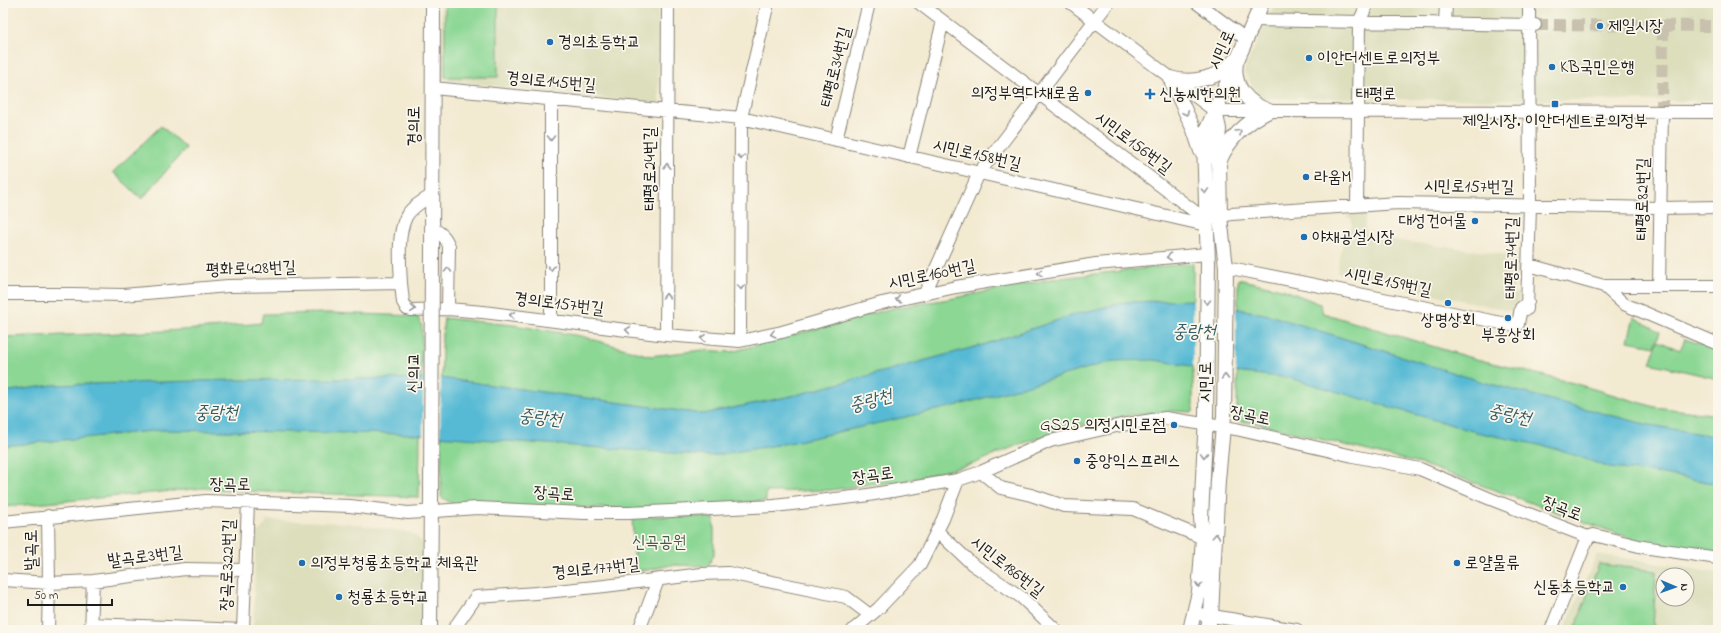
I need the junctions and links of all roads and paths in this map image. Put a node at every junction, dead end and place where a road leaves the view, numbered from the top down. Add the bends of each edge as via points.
1 (433, 3) edge
2 (668, 3) edge
3 (768, 3) edge
4 (869, 3) edge
5 (920, 3) edge
6 (1071, 3) edge
7 (1108, 3) edge
8 (1197, 3) edge
9 (1262, 3) edge
10 (1368, 3) edge
11 (1446, 3) edge
12 (1529, 3) edge
13 (1094, 20) junction
14 (1254, 20) junction
15 (943, 21) junction
16 (1359, 22) junction
17 (1445, 23) junction
18 (1532, 25) junction
19 (1246, 39) junction
20 (1237, 58) junction
21 (1170, 78) junction
22 (432, 88) junction
23 (1038, 93) junction
24 (551, 99) junction
25 (667, 110) junction
26 (1269, 111) junction
27 (1357, 111) junction
28 (1215, 112) junction
29 (1529, 112) junction
30 (1662, 112) junction
31 (1718, 112) edge
32 (741, 118) junction
33 (836, 140) junction
34 (909, 157) junction
35 (1204, 162) junction
36 (1219, 163) junction
37 (979, 173) junction
38 (432, 195) junction
39 (1530, 205) junction
40 (1357, 206) junction
41 (1718, 207) edge
42 (1660, 208) junction
43 (1220, 217) junction
44 (1206, 222) junction
45 (432, 228) junction
46 (432, 250) joint
47 (1208, 258) junction
48 (1529, 265) junction
49 (1226, 267) junction
50 (401, 282) junction
51 (1604, 286) junction
52 (1659, 286) junction
53 (1718, 286) edge
54 (925, 293) junction
55 (3, 294) edge
56 (1528, 306) joint
57 (448, 309) junction
58 (551, 320) junction
59 (666, 335) junction
60 (740, 341) junction
61 (1718, 344) edge
62 (1205, 420) junction
63 (1223, 422) junction
64 (981, 472) junction
65 (958, 480) junction
66 (248, 502) junction
67 (431, 512) junction
68 (48, 516) junction
69 (3, 522) edge
70 (937, 531) junction
71 (1588, 537) junction
72 (1203, 538) junction
73 (1718, 558) edge
74 (245, 570) junction
75 (3, 580) edge
76 (658, 580) junction
77 (93, 581) junction
78 (50, 583) junction
79 (1194, 613) junction
80 (870, 615) junction
81 (1211, 615) junction
82 (91, 627) edge
83 (48, 630) edge
84 (243, 630) edge
85 (430, 630) edge
86 (453, 630) edge
87 (639, 630) edge
88 (853, 630) edge
89 (1056, 630) edge
90 (1190, 630) edge
91 (1207, 630) edge
92 (1297, 630) edge
93 (1551, 630) edge

1 - 22 street, 경의로
2 - 25 street, 태평로24번길
3 - 32 street
4 - 33 street, 태평로34번길
5 - 15 street, 시민로156번길
6 - 13 street
7 - 13 street
8 - 19 street
9 - 14 street, 시민로
10 - 16 street
11 - 17 street
12 - 18 street, 태평로74번길
13 - 21 street
13 - 23 street
14 - 16 street
14 - 19 street, 시민로
15 - 23 street, 시민로156번길
15 - 34 street
16 - 17 street
16 - 27 street
17 - 18 street
18 - 29 street, 태평로74번길
19 - 20 street, 시민로
20 - 21 street via 1224,70 1197,80 1180,81
20 - 26 street via 1235,70 1239,86 1255,105
20 - 28 street, 시민로
21 - 28 street
21 -> 35 street via 1194,130
22 - 24 street, 경의로145번길
22 - 38 street, 경의로
23 - 37 street
23 - 44 street, 시민로156번길
24 - 25 street, 경의로145번길
24 -> 58 street
25 - 32 street, 시민로158번길
59 -> 25 street, 태평로24번길
26 - 27 street, 태평로
26 - 28 street, 태평로
36 -> 26 street via 1223,151 1234,136 1255,118
27 - 29 street, 태평로
27 - 40 street
28 - 35 street, 시민로 via 1205,136
28 - 36 street, 시민로 via 1219,129
29 - 30 street, 태평로
29 - 39 street, 태평로74번길
30 - 31 street, 태평로
30 - 42 street, 태평로82번길
32 - 33 street, 시민로158번길
32 -> 60 street
33 - 34 street, 시민로158번길
34 - 37 street, 시민로158번길
35 -> 44 street, 시민로
36 - 43 street, 시민로
37 - 44 street, 시민로158번길
37 - 54 street
38 - 45 street, 경의로
38 - 50 street via 418,204 406,217 400,254
39 - 40 street, 시민로157번길 via 1398,203
39 - 42 street, 시민로157번길
39 - 48 street, 태평로74번길
40 - 43 street, 시민로157번길 via 1231,214
41 - 42 street, 시민로157번길
42 - 52 street, 태평로82번길
43 - 49 street, 시민로
44 - 47 street, 시민로
45 - 46 street, 경의로
57 -> 45 street via 449,246 441,233
46 - 67 street, 신의교, bridge
47 -> 54 street, 시민로160번길 via 1096,264
47 -> 62 street, 시민로
48 - 51 street
48 - 56 street, 태평로74번길
49 - 56 street, 시민로159번길 via 1516,326 1522,308
63 -> 49 street, 시민로
50 - 55 street, 평화로428번길 via 257,284 123,295
50 -> 57 street, 경의로157번길 via 402,302 407,309
51 - 52 street
51 - 61 street via 1624,304
52 - 53 street
54 -> 60 street, 시민로160번길
58 -> 57 street, 경의로157번길
59 -> 58 street, 경의로157번길
60 -> 59 street, 시민로160번길
62 - 63 street, 장곡로
62 - 64 street, 장곡로 via 1164,418 1050,441
62 -> 72 street, 시민로 via 1201,518
63 - 71 street, 장곡로 via 1353,456 1420,469
81 -> 63 street, 시민로
64 - 65 street, 장곡로
64 - 72 street via 1001,488 1064,506 1133,509
65 - 67 street, 장곡로 via 862,496 767,506 635,513 477,508
65 - 70 street
66 - 67 street, 장곡로
66 - 68 street, 장곡로 via 206,501
66 - 74 street, 장곡로322번길
67 - 85 street
68 - 69 street, 장곡로
68 - 78 street, 발곡로
70 - 80 street via 920,565
70 - 89 street, 시민로186번길 via 972,564 1020,597
71 - 73 street, 장곡로 via 1594,535 1643,547
71 - 93 street
72 -> 79 street, 시민로 via 1199,592
74 - 77 street, 발곡로3번길 via 185,569
74 - 84 street, 장곡로322번길
75 - 78 street, 발곡로3번길
76 - 80 street, 경의로177번길 via 728,573 846,597
76 - 86 street, 경의로177번길 via 476,597
76 - 87 street
77 - 78 street, 발곡로3번길
77 - 82 street
78 - 83 street, 발곡로
79 - 81 street
79 - 90 street, 시민로
80 - 88 street
81 - 91 street, 시민로
81 - 92 street
82 - 84 street

